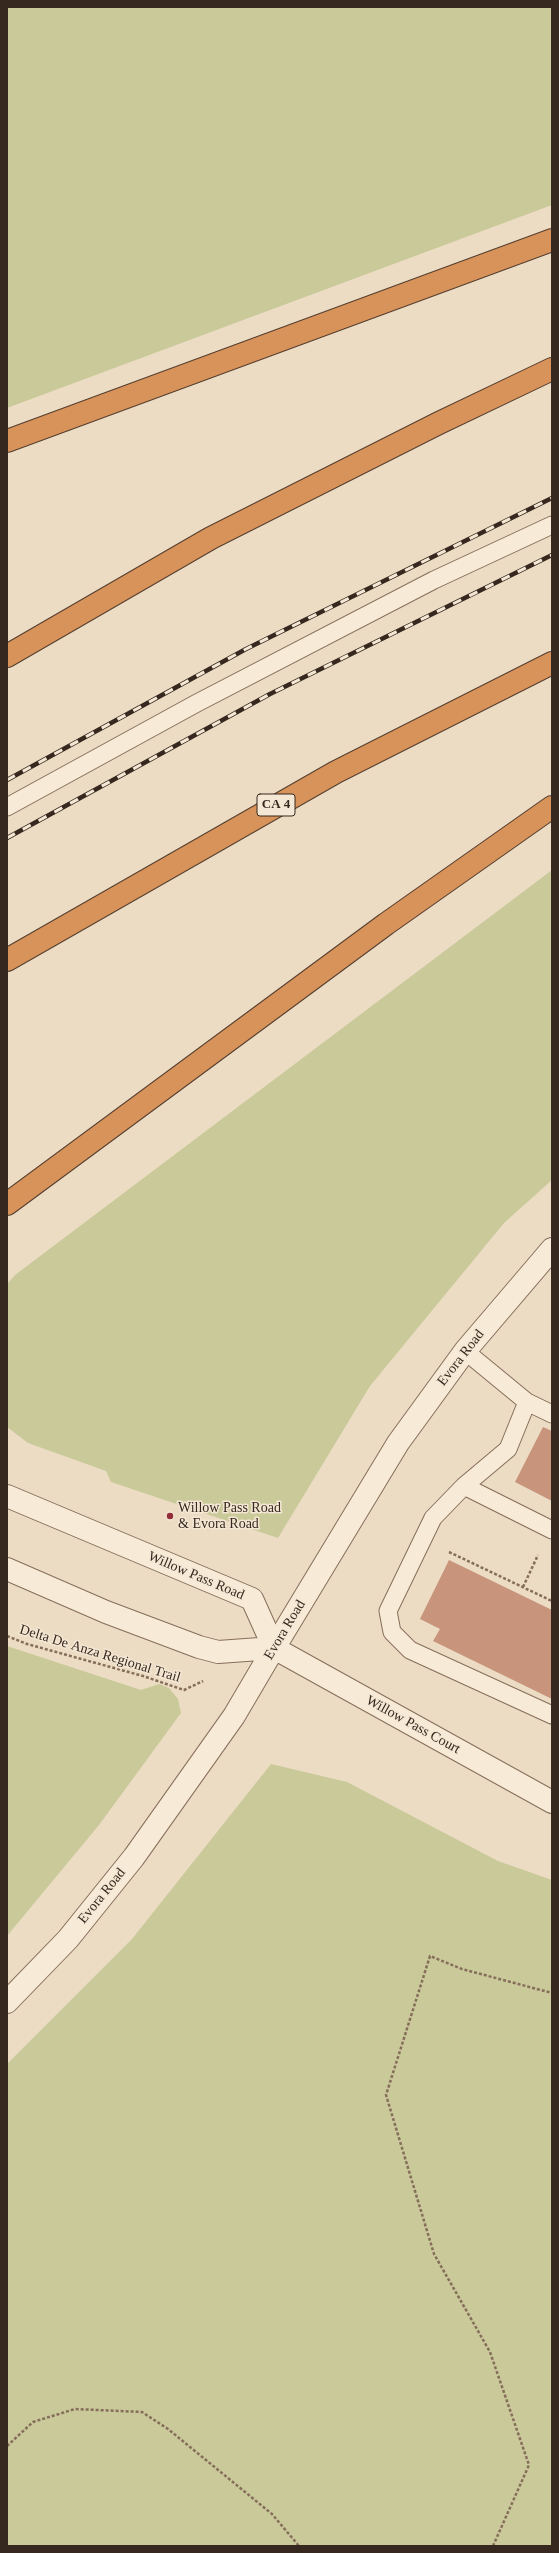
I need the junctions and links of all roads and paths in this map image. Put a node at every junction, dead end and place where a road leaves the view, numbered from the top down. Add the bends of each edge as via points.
1 (552, 240) edge
2 (552, 369) edge
3 (7, 441) edge
4 (552, 525) edge
5 (7, 656) edge
6 (552, 663) edge
7 (7, 807) edge
8 (552, 807) edge
9 (7, 960) edge
10 (7, 1204) edge
11 (552, 1249) edge
12 (465, 1351) junction
13 (527, 1402) junction
14 (552, 1414) edge
15 (464, 1486) junction
16 (7, 1496) edge
17 (551, 1530) edge
18 (447, 1551) dead end
19 (7, 1569) edge
20 (523, 1587) junction
21 (552, 1601) edge
22 (7, 1636) edge
23 (274, 1648) junction
24 (205, 1680) dead end
25 (552, 1715) edge
26 (552, 1802) edge
27 (552, 1993) edge
28 (7, 2002) edge
29 (7, 2446) edge
30 (299, 2546) edge
31 (494, 2546) edge

1 - 3 highway
2 - 5 highway via 210,538
4 - 7 lane via 434,580 197,703
6 - 9 highway, CA 4 via 336,772
8 - 10 highway via 386,924
11 - 12 street, Evora Road
12 - 13 lane
12 - 23 street, Evora Road via 398,1443
13 - 14 lane
13 - 15 lane via 508,1448
15 - 17 lane
15 - 25 lane via 433,1518 388,1611 392,1632 410,1650
16 - 23 street, Willow Pass Road via 252,1599
17 - 20 path
18 - 20 path
19 - 23 street via 106,1612 199,1647 218,1652
20 - 21 path
22 - 24 path, Delta De Anza Regional Trail via 184,1690
23 - 26 street, Willow Pass Court
23 - 28 street, Evora Road via 234,1716 134,1857 68,1939
27 - 31 path via 462,1969 430,1956 386,2095 434,2254 490,2352 529,2465
29 - 30 path via 33,2422 75,2409 142,2412 168,2428 272,2514

